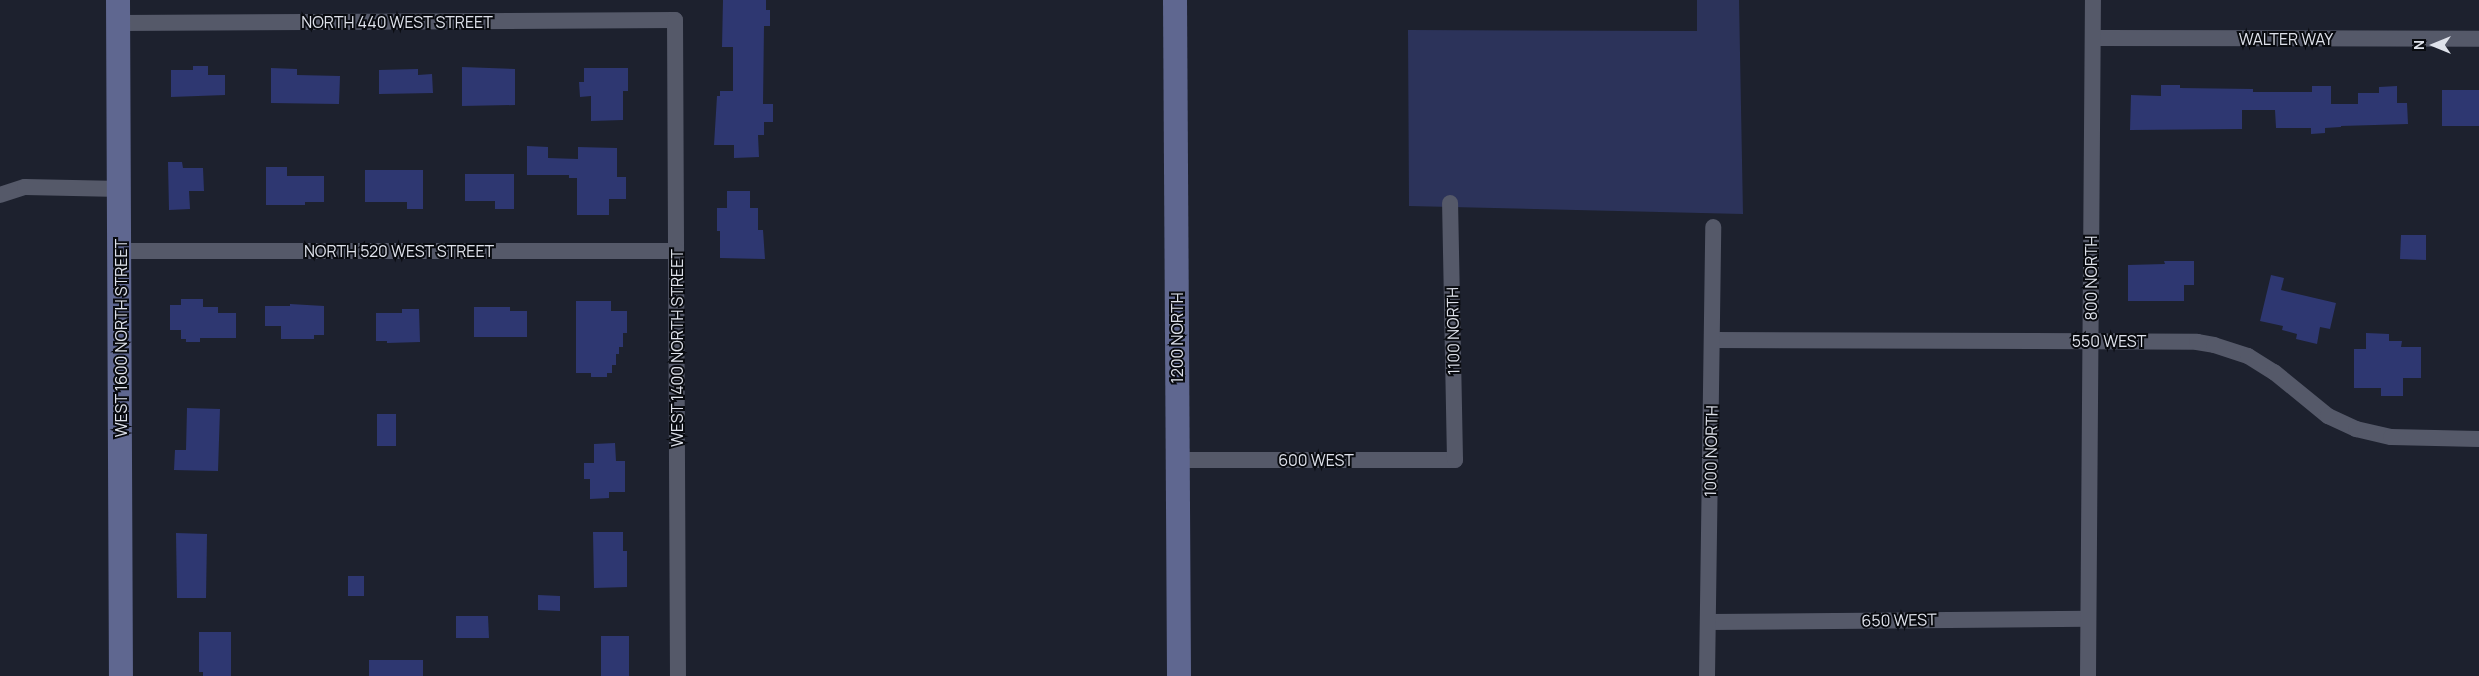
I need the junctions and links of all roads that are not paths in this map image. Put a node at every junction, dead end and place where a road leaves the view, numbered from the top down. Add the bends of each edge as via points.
1 (118, 0) edge
2 (1175, 0) edge
3 (2093, 0) edge
4 (675, 20) joint
5 (119, 24) junction
6 (2093, 38) junction
7 (2479, 40) edge
8 (121, 189) junction
9 (0, 195) edge
10 (1450, 203) dead end
11 (1712, 227) dead end
12 (121, 251) junction
13 (676, 251) junction
14 (1712, 340) junction
15 (2090, 341) junction
16 (2479, 439) edge
17 (1178, 460) junction
18 (1455, 460) joint
19 (2088, 618) junction
20 (1709, 622) junction
21 (121, 676) edge
22 (678, 676) edge
23 (1179, 676) edge
24 (1707, 676) edge
25 (2088, 676) edge

1 - 5 street, WEST 1600 NORTH STREET
2 - 17 street, 1200 NORTH
3 - 6 street, 800 NORTH
4 - 5 street, NORTH 440 WEST STREET
4 - 13 street, WEST 1400 NORTH STREET
5 - 8 street, WEST 1600 NORTH STREET
6 - 7 street, WALTER WAY
6 - 15 street, 800 NORTH
8 - 9 street via 25,188
8 - 12 street, WEST 1600 NORTH STREET
10 - 18 street, 1100 NORTH
11 - 14 street, 1000 NORTH
12 - 13 street, NORTH 520 WEST STREET
12 - 21 street, WEST 1600 NORTH STREET
13 - 22 street, WEST 1400 NORTH STREET
14 - 15 street, 550 WEST
14 - 20 street, 1000 NORTH
15 - 16 street, 550 WEST via 2214,345 2231,349 2261,363 2328,416 2356,429 2391,437
15 - 19 street, 800 NORTH
17 - 18 street, 600 WEST
17 - 23 street, 1200 NORTH
19 - 20 street, 650 WEST
19 - 25 street, 800 NORTH
20 - 24 street, 1000 NORTH

